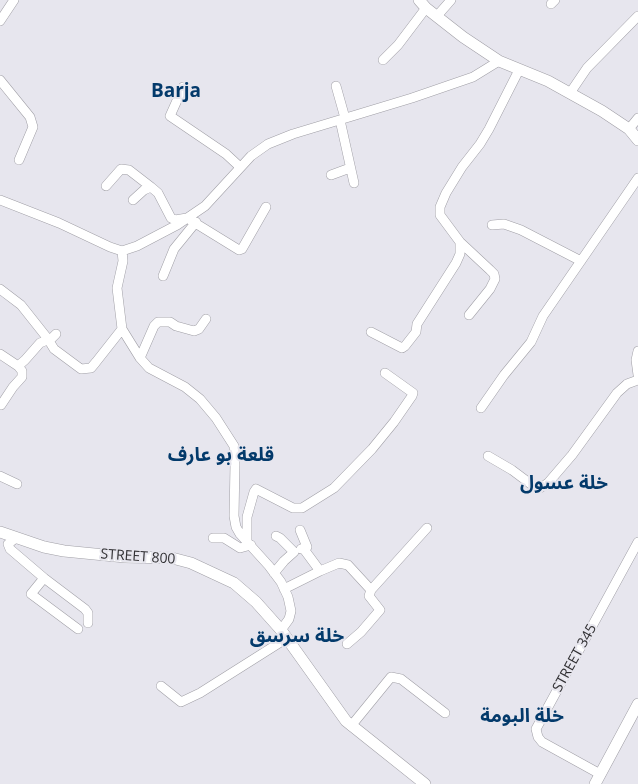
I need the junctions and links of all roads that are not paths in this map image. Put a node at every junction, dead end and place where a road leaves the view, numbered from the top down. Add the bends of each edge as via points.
1 (14, 0) edge
2 (451, 0) edge
3 (423, 4) edge
4 (437, 16) junction
5 (638, 16) edge
6 (0, 21) edge
7 (383, 60) dead end
8 (502, 62) junction
9 (519, 70) junction
10 (0, 80) edge
11 (336, 86) dead end
12 (184, 87) dead end
13 (570, 93) junction
14 (638, 118) edge
15 (343, 119) junction
16 (629, 129) junction
17 (638, 140) edge
18 (19, 160) dead end
19 (240, 167) junction
20 (350, 168) junction
21 (331, 175) dead end
22 (638, 178) edge
23 (354, 183) dead end
24 (106, 186) dead end
25 (151, 187) junction
26 (0, 200) edge
27 (134, 200) dead end
28 (266, 207) dead end
29 (191, 220) junction
30 (492, 225) dead end
31 (460, 242) junction
32 (122, 251) junction
33 (581, 261) junction
34 (163, 276) dead end
35 (0, 289) edge
36 (469, 315) dead end
37 (206, 319) dead end
38 (122, 329) junction
39 (371, 332) dead end
40 (52, 336) junction
41 (638, 351) edge
42 (0, 354) edge
43 (140, 358) junction
44 (18, 366) junction
45 (385, 373) dead end
46 (638, 375) edge
47 (638, 380) edge
48 (1, 405) edge
49 (481, 408) dead end
50 (488, 456) dead end
51 (0, 476) edge
52 (17, 484) dead end
53 (426, 528) dead end
54 (300, 530) dead end
55 (0, 532) edge
56 (276, 536) dead end
57 (16, 538) junction
58 (213, 538) dead end
59 (638, 542) edge
60 (249, 544) junction
61 (299, 550) junction
62 (320, 571) junction
63 (274, 573) junction
64 (44, 578) junction
65 (284, 589) junction
66 (371, 590) junction
67 (88, 623) dead end
68 (78, 629) dead end
69 (284, 634) junction
70 (347, 644) dead end
71 (161, 686) dead end
72 (638, 704) edge
73 (445, 713) dead end
74 (351, 726) junction
75 (598, 779) edge
76 (425, 784) edge

1 - 6 street
2 - 4 street
3 - 4 main road
3 - 7 street via 398,45
4 - 8 main road
5 - 13 street via 587,68
8 - 9 main road
8 - 15 street via 473,77
9 - 13 main road
9 - 31 street via 489,129 462,167 440,207 440,215
10 - 18 street via 30,117 33,127
11 - 15 street
12 - 19 street via 170,116
13 - 16 main road
14 - 16 street
15 - 19 street via 268,144
15 - 20 street
16 - 17 main road
19 - 29 street
20 - 21 street
20 - 23 street
22 - 33 street
24 - 25 street via 121,169 129,170
25 - 27 street
25 - 29 street via 158,193 171,218
26 - 32 street
28 - 29 street via 242,249
29 - 32 street
29 - 34 street
30 - 33 street via 504,224 521,230
31 - 36 street via 494,274 495,279
31 - 39 street via 456,262 405,346 402,348
32 - 38 street via 117,288
33 - 49 street via 543,316 531,342
35 - 40 street
37 - 43 street via 199,330 194,331 170,322 158,322
38 - 40 street via 91,368 81,369 54,349
38 - 43 street
40 - 44 street via 40,343
41 - 46 street
42 - 44 street
43 - 60 street via 149,368 200,399 226,432 234,446 236,527
44 - 48 street via 22,377
45 - 60 street via 413,393 394,422 334,488 302,508 293,508 256,489 247,517
47 - 50 street via 616,393 572,455 540,488
51 - 52 street
53 - 66 street
54 - 61 street via 307,547
55 - 57 main road, STREET 800
56 - 61 street
57 - 64 street via 8,544 10,549
57 - 69 main road, STREET 800 via 64,550 172,558 192,563 234,584 256,602
58 - 60 street via 224,538 240,548
59 - 75 street, STREET 345 via 536,729 542,742
60 - 63 street
61 - 62 street
61 - 63 street via 284,560
62 - 65 street
62 - 66 street via 340,563 348,565
63 - 65 street
64 - 67 street via 85,609
64 - 68 street via 31,594
65 - 69 street via 291,611
66 - 70 street via 369,596 380,610
69 - 71 street via 200,693 180,702
69 - 74 main road, STREET 800
72 - 75 main road
73 - 74 street via 401,679 391,677
74 - 76 main road, STREET 800

